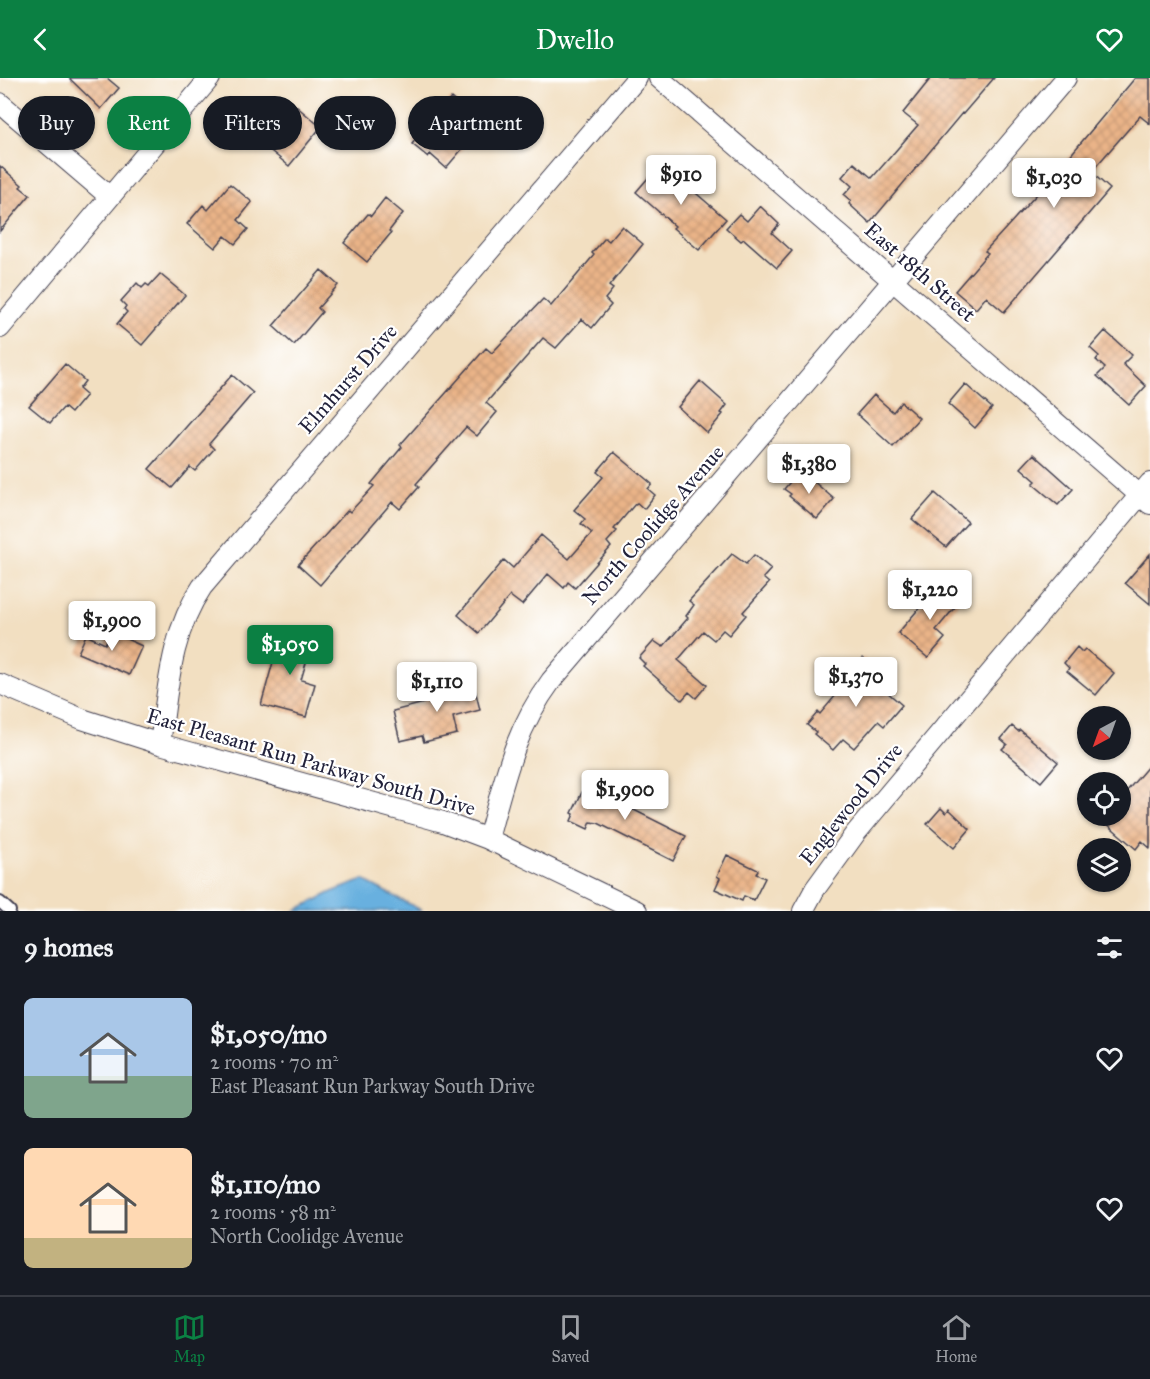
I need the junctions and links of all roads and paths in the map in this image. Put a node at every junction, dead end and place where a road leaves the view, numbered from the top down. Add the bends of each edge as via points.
1 (210, 78) edge
2 (637, 78) edge
3 (659, 78) edge
4 (1066, 78) edge
5 (0, 103) edge
6 (110, 197) junction
7 (894, 281) junction
8 (0, 328) edge
9 (1147, 494) edge
10 (0, 684) edge
11 (160, 744) junction
12 (488, 839) junction
13 (0, 902) edge
14 (10, 911) edge
15 (637, 911) edge
16 (803, 911) edge

1 - 6 street
2 - 11 street, Elmhurst Drive via 202,587 178,633
3 - 7 street, East 18th Street
4 - 7 street, North Coolidge Avenue
5 - 6 street
6 - 8 street
7 - 9 street, East 18th Street
7 - 12 street, North Coolidge Avenue via 546,688 512,751
9 - 16 street, Englewood Drive via 855,834 814,889
10 - 11 street, East Pleasant Run Parkway South Drive via 82,719
11 - 12 street, East Pleasant Run Parkway South Drive via 443,822
12 - 15 street, East Pleasant Run Parkway South Drive
13 - 14 lane

